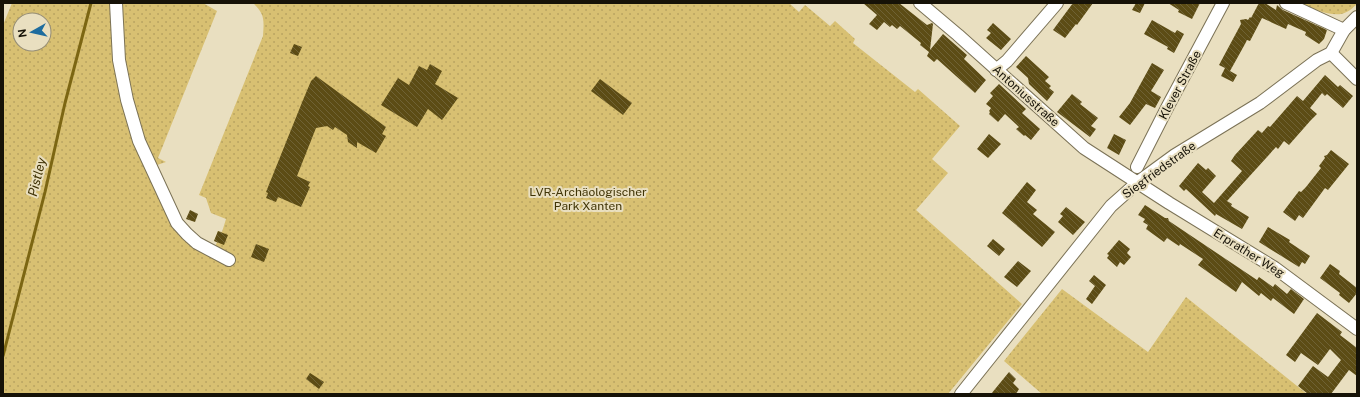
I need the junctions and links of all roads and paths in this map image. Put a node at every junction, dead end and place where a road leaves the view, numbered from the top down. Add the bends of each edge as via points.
1 (116, 3) edge
2 (921, 3) edge
3 (1057, 3) edge
4 (1223, 3) edge
5 (1286, 3) edge
6 (1357, 17) edge
7 (1344, 30) junction
8 (1331, 53) junction
9 (996, 70) junction
10 (1357, 79) edge
11 (1138, 167) dead end
12 (1138, 182) junction
13 (229, 260) dead end
14 (1357, 329) edge
15 (961, 394) edge

1 - 13 street via 119,60 139,141 176,222 197,242
2 - 9 street, Antoniusstraße
3 - 9 street via 1007,61
4 - 11 street, Klever Straße
5 - 7 street
6 - 7 street
7 - 8 street
8 - 10 street
8 - 12 street, Siegfriedstraße via 1317,60 1260,103 1175,155
9 - 12 street, Antoniusstraße via 1084,148
12 - 14 street, Erprather Weg via 1275,268
12 - 15 street, Siegfriedstraße via 1111,206

